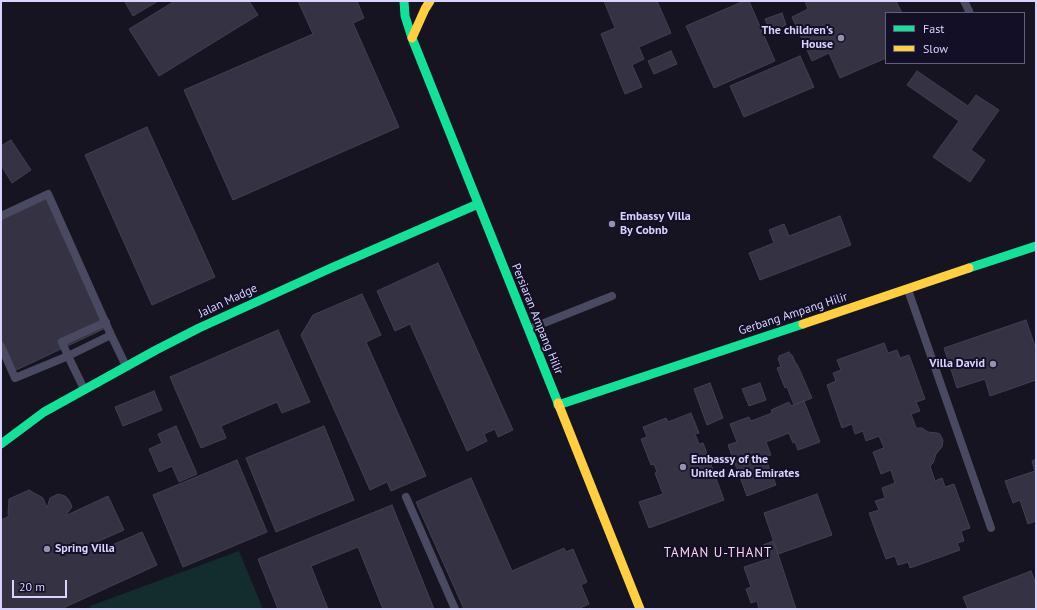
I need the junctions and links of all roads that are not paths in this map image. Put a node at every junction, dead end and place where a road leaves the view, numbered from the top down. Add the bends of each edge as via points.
1 (404, 1) edge
2 (430, 1) edge
3 (964, 1) edge
4 (969, 12) dead end
5 (412, 38) junction
6 (478, 204) junction
7 (1, 216) edge
8 (1036, 246) edge
9 (908, 289) junction
10 (612, 296) dead end
11 (106, 322) junction
12 (528, 329) junction
13 (111, 335) junction
14 (1, 346) edge
15 (68, 356) junction
16 (126, 367) junction
17 (84, 390) junction
18 (558, 405) junction
19 (1, 444) edge
20 (406, 496) dead end
21 (991, 528) dead end
22 (455, 609) edge
23 (640, 609) edge

1 - 5 street, Persiaran Ampang Hilir via 405,16
2 - 5 street
3 - 4 lane
5 - 6 street, Persiaran Ampang Hilir
6 - 12 street, Persiaran Ampang Hilir
6 - 16 street, Jalan Madge via 199,328
7 - 11 lane via 48,194
8 - 9 street, Gerbang Ampang Hilir
9 - 18 street, Gerbang Ampang Hilir
9 - 21 lane
10 - 12 lane
11 - 13 lane
11 - 15 lane via 62,342
12 - 18 street, Persiaran Ampang Hilir
13 - 15 lane
13 - 16 lane
14 - 15 lane via 15,378
15 - 17 lane
16 - 17 street, Jalan Madge
17 - 19 street, Jalan Madge via 44,412
18 - 23 street, Persiaran Ampang Hilir
20 - 22 lane

